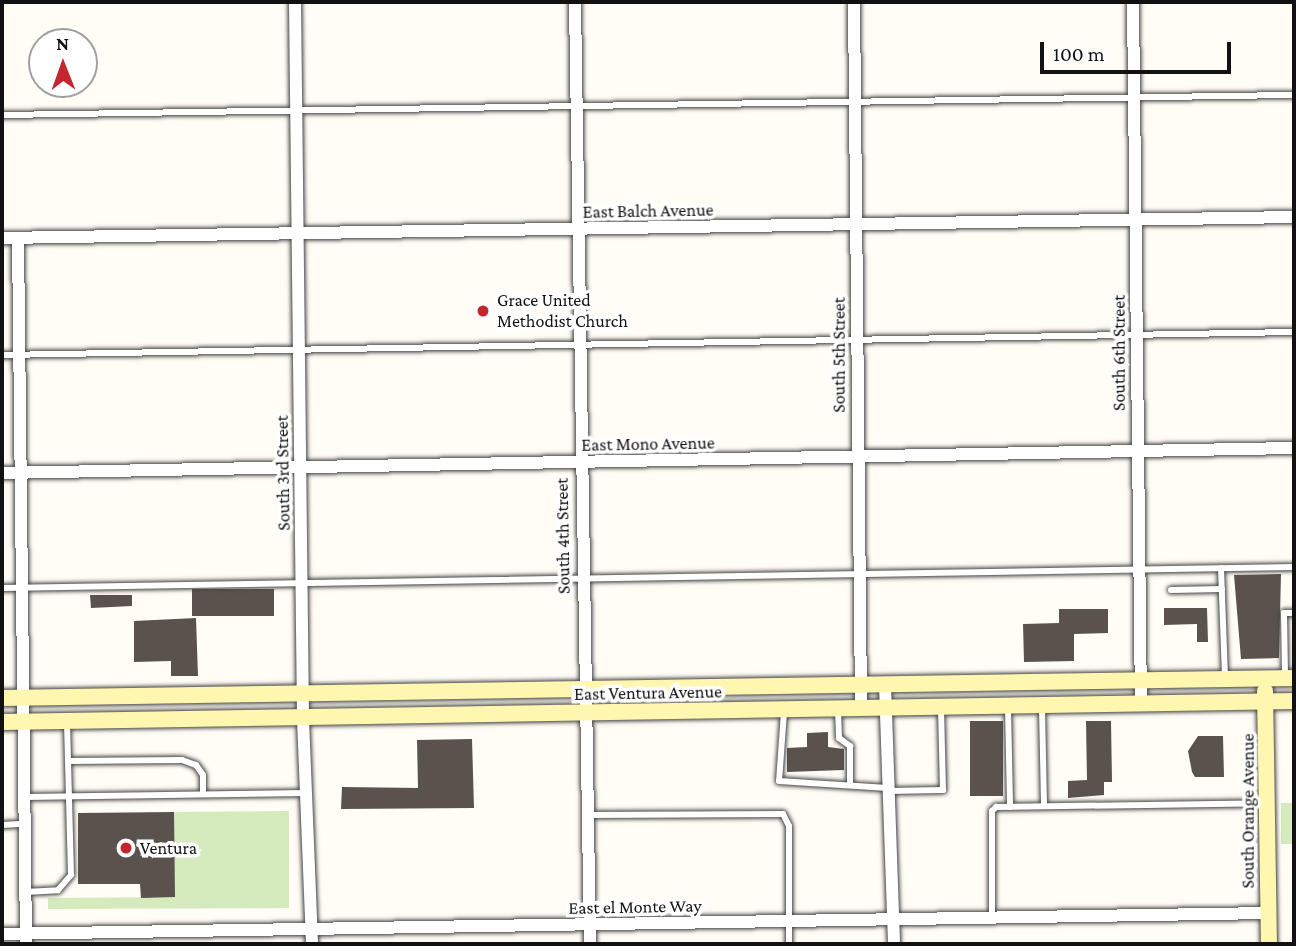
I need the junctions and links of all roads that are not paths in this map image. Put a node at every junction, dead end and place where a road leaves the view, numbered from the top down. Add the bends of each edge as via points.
1 (295, 2) edge
2 (575, 2) edge
3 (854, 2) edge
4 (1133, 2) edge
5 (1294, 95) edge
6 (1135, 97) junction
7 (855, 103) junction
8 (578, 106) junction
9 (296, 111) junction
10 (2, 115) edge
11 (1294, 217) edge
12 (1134, 220) junction
13 (856, 224) junction
14 (575, 230) junction
15 (299, 234) junction
16 (18, 237) junction
17 (2, 238) edge
18 (1294, 332) edge
19 (1138, 335) junction
20 (857, 341) junction
21 (578, 344) junction
22 (299, 348) junction
23 (2, 355) edge
24 (19, 355) junction
25 (1294, 448) edge
26 (1137, 452) junction
27 (857, 458) junction
28 (579, 462) junction
29 (301, 467) junction
30 (20, 472) junction
31 (2, 473) edge
32 (1294, 567) edge
33 (1221, 568) junction
34 (1139, 569) junction
35 (859, 574) junction
36 (581, 578) junction
37 (302, 583) junction
38 (22, 587) junction
39 (2, 588) edge
40 (1222, 589) junction
41 (1171, 590) dead end
42 (1294, 613) edge
43 (1290, 678) edge
44 (1225, 679) junction
45 (1264, 679) junction
46 (1140, 680) junction
47 (861, 685) junction
48 (885, 685) junction
49 (582, 690) junction
50 (303, 695) junction
51 (2, 698) edge
52 (23, 698) junction
53 (1294, 701) edge
54 (1267, 702) junction
55 (1141, 705) junction
56 (1008, 706) junction
57 (1042, 706) junction
58 (941, 707) junction
59 (861, 708) junction
60 (886, 708) junction
61 (838, 709) junction
62 (784, 710) junction
63 (582, 714) junction
64 (303, 719) junction
65 (2, 722) edge
66 (23, 722) junction
67 (67, 722) junction
68 (68, 761) junction
69 (850, 785) junction
70 (888, 789) junction
71 (306, 793) junction
72 (203, 794) junction
73 (69, 795) junction
74 (24, 797) junction
75 (1269, 803) junction
76 (1044, 806) junction
77 (1010, 807) junction
78 (586, 815) junction
79 (24, 824) junction
80 (2, 825) edge
81 (25, 892) junction
82 (1268, 914) junction
83 (992, 918) junction
84 (893, 920) junction
85 (789, 922) junction
86 (589, 925) junction
87 (311, 929) junction
88 (2, 934) edge
89 (26, 939) edge
90 (312, 944) edge
91 (590, 944) edge
92 (789, 944) edge
93 (894, 944) edge
94 (1269, 944) edge

1 - 9 street, South 3rd Street
2 - 8 street, South 4th Street
3 - 7 street, South 5th Street
4 - 6 street, South 6th Street
5 - 6 lane
6 - 7 lane
6 - 12 street, South 6th Street
7 - 8 lane
7 - 13 street, South 5th Street
8 - 9 lane
8 - 14 street, South 4th Street
9 - 10 lane
9 - 15 street, South 3rd Street
11 - 12 street, East Balch Avenue
12 - 13 street, East Balch Avenue
12 - 19 street, South 6th Street
13 - 14 street, East Balch Avenue
13 - 20 street, South 5th Street
14 - 15 street, East Balch Avenue
14 - 21 street, South 4th Street
15 - 16 street, East Balch Avenue
15 - 22 street, South 3rd Street
16 - 17 street, East Balch Avenue
16 - 24 street
18 - 19 lane
19 - 20 lane
19 - 26 street, South 6th Street
20 - 21 lane
20 - 27 street, South 5th Street
21 - 22 lane
21 - 28 street, South 4th Street
22 - 24 lane
22 - 29 street, South 3rd Street
23 - 24 lane
24 - 30 street
25 - 26 street, East Mono Avenue
26 - 27 street, East Mono Avenue
26 - 34 street, South 6th Street
27 - 28 street, East Mono Avenue
27 - 35 street, South 5th Street
28 - 29 street, East Mono Avenue
28 - 36 street, South 4th Street
29 - 30 street, East Mono Avenue
29 - 37 street, South 3rd Street
30 - 31 street, East Mono Avenue
30 - 38 street
32 - 33 lane
33 - 34 lane
33 - 40 lane
34 - 35 lane
34 - 46 street, South 6th Street
35 - 36 lane
35 - 47 street, South 5th Street
36 - 37 lane
36 - 49 street, South 4th Street
37 - 38 lane
37 - 50 street, South 3rd Street
38 - 39 lane
38 - 52 street
40 - 41 lane
40 - 44 lane
42 - 43 lane via 1284,613
43 - 45 main road, East Ventura Avenue
44 - 45 main road, East Ventura Avenue
44 - 46 main road, East Ventura Avenue
45 - 54 main road, South Orange Avenue
46 - 48 main road, East Ventura Avenue
46 - 55 street, South 6th Street
47 - 48 main road, East Ventura Avenue
47 - 49 main road, East Ventura Avenue
47 - 59 street, South 5th Street
48 - 60 street
49 - 50 main road, East Ventura Avenue
49 - 63 street, South 4th Street
50 - 52 main road, East Ventura Avenue
50 - 64 street, South 3rd Street
51 - 52 main road, East Ventura Avenue
52 - 66 street
53 - 54 main road, East Ventura Avenue
54 - 55 main road, East Ventura Avenue
54 - 75 main road, South Orange Avenue
55 - 57 main road, East Ventura Avenue
56 - 57 main road, East Ventura Avenue
56 - 58 main road, East Ventura Avenue
56 - 77 lane
57 - 76 lane
58 - 60 main road, East Ventura Avenue
58 - 70 lane via 943,790
59 - 60 main road, East Ventura Avenue
59 - 61 main road, East Ventura Avenue
60 - 70 street
61 - 62 main road, East Ventura Avenue
61 - 69 lane via 839,738 850,747
62 - 63 main road, East Ventura Avenue
62 - 69 lane via 779,781
63 - 64 main road, East Ventura Avenue
63 - 78 street, South 4th Street
64 - 67 main road, East Ventura Avenue
64 - 71 street, South 3rd Street
65 - 66 main road, East Ventura Avenue
66 - 67 main road, East Ventura Avenue
66 - 74 street
67 - 68 lane
68 - 72 lane via 182,760 203,775
68 - 73 lane
69 - 70 lane
70 - 84 street
71 - 72 lane
71 - 87 street, South 3rd Street
72 - 73 lane
73 - 74 lane
73 - 81 lane via 67,885
74 - 79 street
75 - 76 lane
75 - 82 main road, South Orange Avenue
76 - 77 lane
77 - 83 lane via 992,811
78 - 85 lane via 783,814 789,826
78 - 86 street, South 4th Street
79 - 80 lane
79 - 81 street
81 - 89 street
82 - 83 street, East el Monte Way
82 - 94 main road, South Orange Avenue
83 - 84 street, East el Monte Way
84 - 85 street, East el Monte Way
84 - 93 street
85 - 86 street, East el Monte Way
85 - 92 lane
86 - 87 street, East el Monte Way
86 - 91 street, South 4th Street
87 - 89 street, East el Monte Way
87 - 90 street, South 3rd Street
88 - 89 street, East el Monte Way

